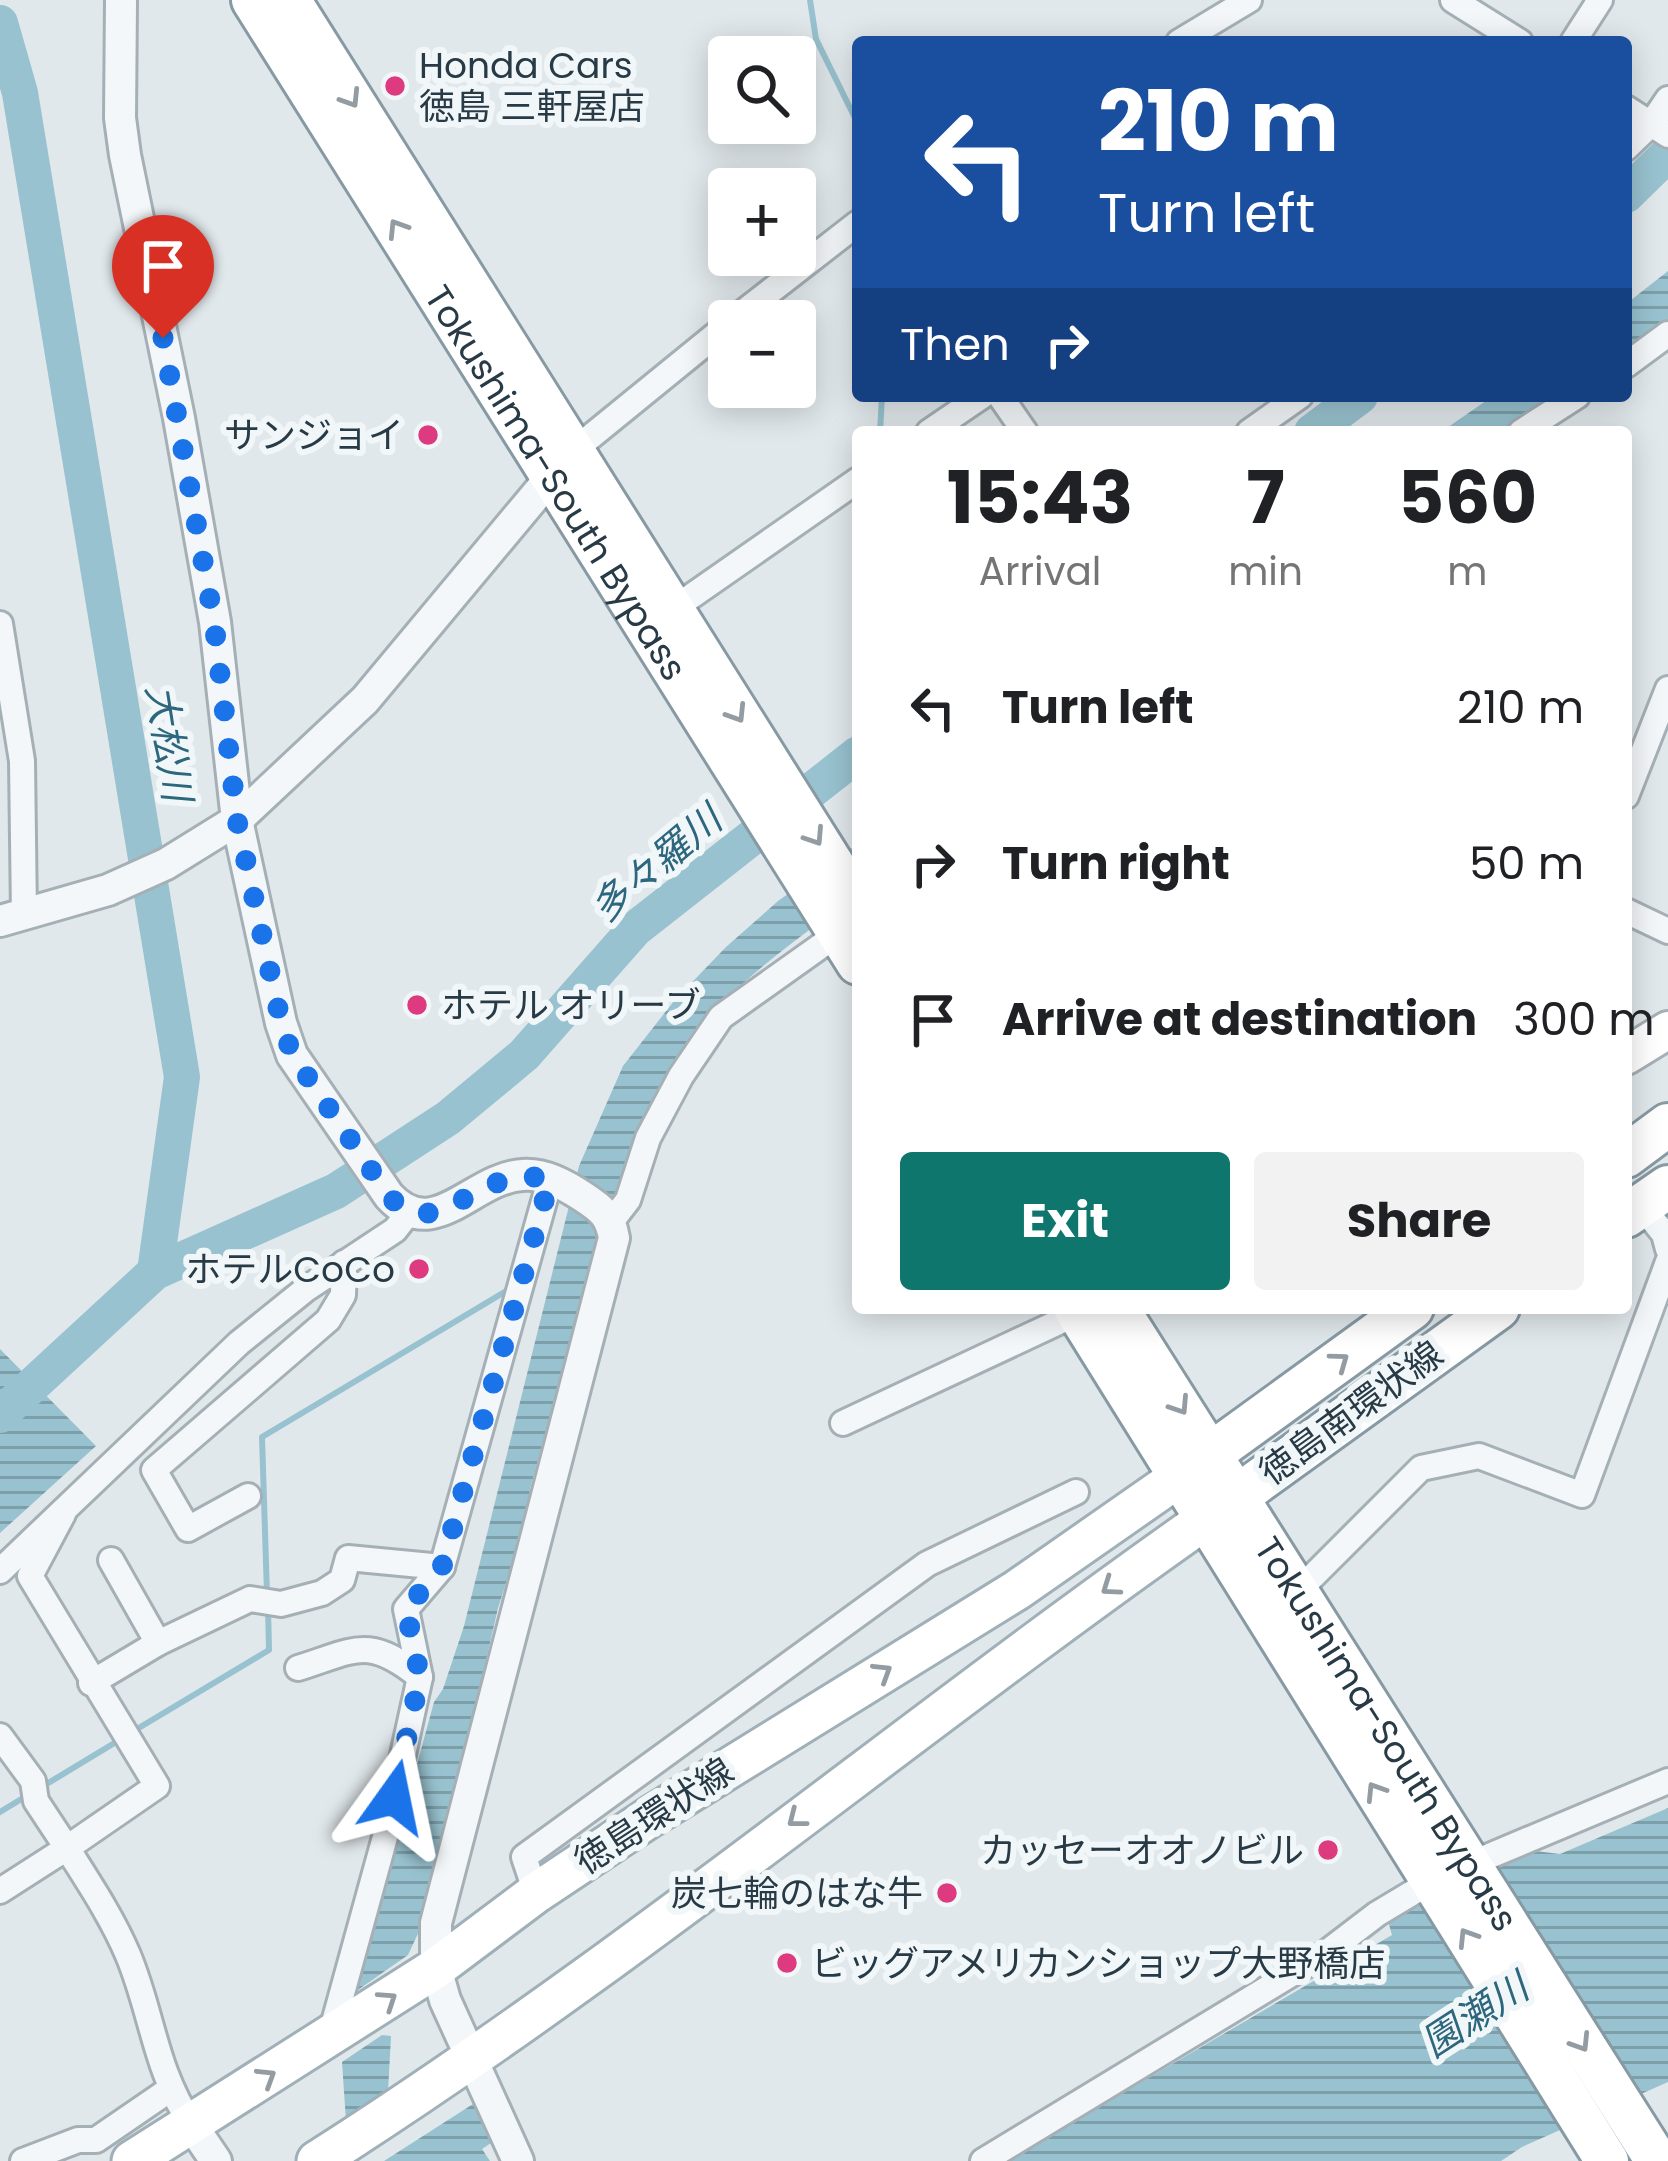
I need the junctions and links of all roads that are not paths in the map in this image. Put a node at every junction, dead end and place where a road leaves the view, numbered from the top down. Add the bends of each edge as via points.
1 (121, 0) edge
2 (253, 0) edge
3 (289, 0) edge
4 (1249, 0) edge
5 (1600, 0) edge
6 (1455, 1) edge
7 (1492, 35) edge
8 (1189, 36) edge
9 (1577, 36) edge
10 (1668, 99) edge
11 (1632, 112) edge
12 (1659, 129) edge
13 (1632, 145) edge
14 (852, 228) edge
15 (759, 300) edge
16 (1668, 334) edge
17 (708, 341) edge
18 (1632, 361) edge
19 (973, 402) edge
20 (1292, 402) edge
21 (1568, 402) edge
22 (938, 426) edge
23 (1258, 426) edge
24 (1530, 426) edge
25 (563, 463) junction
26 (852, 484) edge
27 (673, 609) junction
28 (0, 623) edge
29 (1668, 689) edge
30 (760, 780) junction
31 (1632, 781) edge
32 (229, 825) junction
33 (1632, 914) edge
34 (23, 915) edge
35 (847, 931) edge
36 (1668, 931) edge
37 (1668, 1030) edge
38 (1632, 1052) edge
39 (1668, 1126) edge
40 (1632, 1152) edge
41 (557, 1182) junction
42 (1640, 1198) edge
43 (399, 1204) junction
44 (608, 1216) junction
45 (1668, 1249) edge
46 (1668, 1262) edge
47 (344, 1263) junction
48 (1081, 1314) edge
49 (1093, 1314) edge
50 (1404, 1314) edge
51 (1490, 1314) edge
52 (843, 1423) dead end
53 (1195, 1465) junction
54 (1076, 1492) dead end
55 (248, 1496) dead end
56 (1221, 1508) junction
57 (63, 1514) junction
58 (111, 1560) dead end
59 (442, 1567) junction
60 (0, 1571) edge
61 (1295, 1594) junction
62 (158, 1642) junction
63 (298, 1668) dead end
64 (420, 1677) junction
65 (92, 1683) junction
66 (2, 1744) edge
67 (1668, 1781) edge
68 (67, 1848) junction
69 (1453, 1877) junction
70 (0, 1891) edge
71 (536, 1893) junction
72 (436, 1968) junction
73 (335, 2035) junction
74 (469, 2059) junction
75 (169, 2090) junction
76 (191, 2124) junction
77 (1623, 2148) edge
78 (104, 2151) edge
79 (331, 2154) edge
80 (22, 2161) edge
81 (132, 2161) edge
82 (216, 2161) edge
83 (518, 2161) edge
84 (983, 2161) edge

1 - 32 street via 120,118 214,622
25 -> 2 highway, Tokushima-South Bypass
3 -> 25 highway, Tokushima-South Bypass
4 - 8 street
5 - 9 street
6 - 7 street
10 - 12 street
11 - 12 street
12 - 13 street
14 - 15 street
16 - 18 street
17 - 25 street
19 - 22 street
20 - 23 street
21 - 24 street
25 - 27 highway, Tokushima-South Bypass
25 - 30 highway, Tokushima-South Bypass
25 - 32 street via 365,700
26 - 27 street
27 -> 30 highway, Tokushima-South Bypass
28 - 34 street via 22,760
29 - 31 street
30 - 35 highway, Tokushima-South Bypass
32 - 34 street via 108,890
32 - 43 street via 292,1054
33 - 36 street
35 - 44 street via 721,1017 648,1138 628,1200
37 - 38 main road
39 - 40 highway
41 - 43 street via 517,1175 424,1215
41 - 44 street
41 - 59 street
42 - 45 street
43 - 47 street via 395,1230
44 - 72 street via 614,1238 436,1924
46 - 61 street via 1582,1495 1479,1456 1421,1468
47 - 55 street via 343,1295 328,1320 154,1470 188,1529
47 - 57 street via 239,1343
48 - 52 street
49 - 53 highway, Tokushima-South Bypass
53 -> 50 highway, 徳島南環状線
51 - 56 highway, 徳島南環状線
53 - 56 highway, Tokushima-South Bypass
71 -> 53 main road, 徳島環状線 via 1017,1590
54 - 71 street via 927,1564 587,1808 524,1857
56 - 61 highway, Tokushima-South Bypass
69 -> 56 highway, Tokushima-South Bypass
56 -> 74 main road
57 - 60 street
57 - 65 street via 30,1576
58 - 62 street
59 - 62 street via 348,1558 342,1580 322,1593 281,1604 250,1599
59 - 64 street via 406,1609
61 - 69 highway, Tokushima-South Bypass
62 - 65 street
63 - 64 street via 369,1647
64 - 73 street
65 - 68 street via 157,1786
66 - 68 street
67 - 69 street
68 - 70 street
68 - 75 street via 130,1959
69 - 77 highway, Tokushima-South Bypass
69 - 84 street via 1377,1914
71 - 72 main road, 徳島環状線
73 -> 72 main road, 徳島環状線
72 - 74 street
76 -> 73 main road, 徳島環状線
74 - 79 main road
74 - 83 street
75 - 76 street
75 - 78 street
76 - 81 main road, 徳島環状線
76 - 82 street
78 - 80 street via 78,2140

